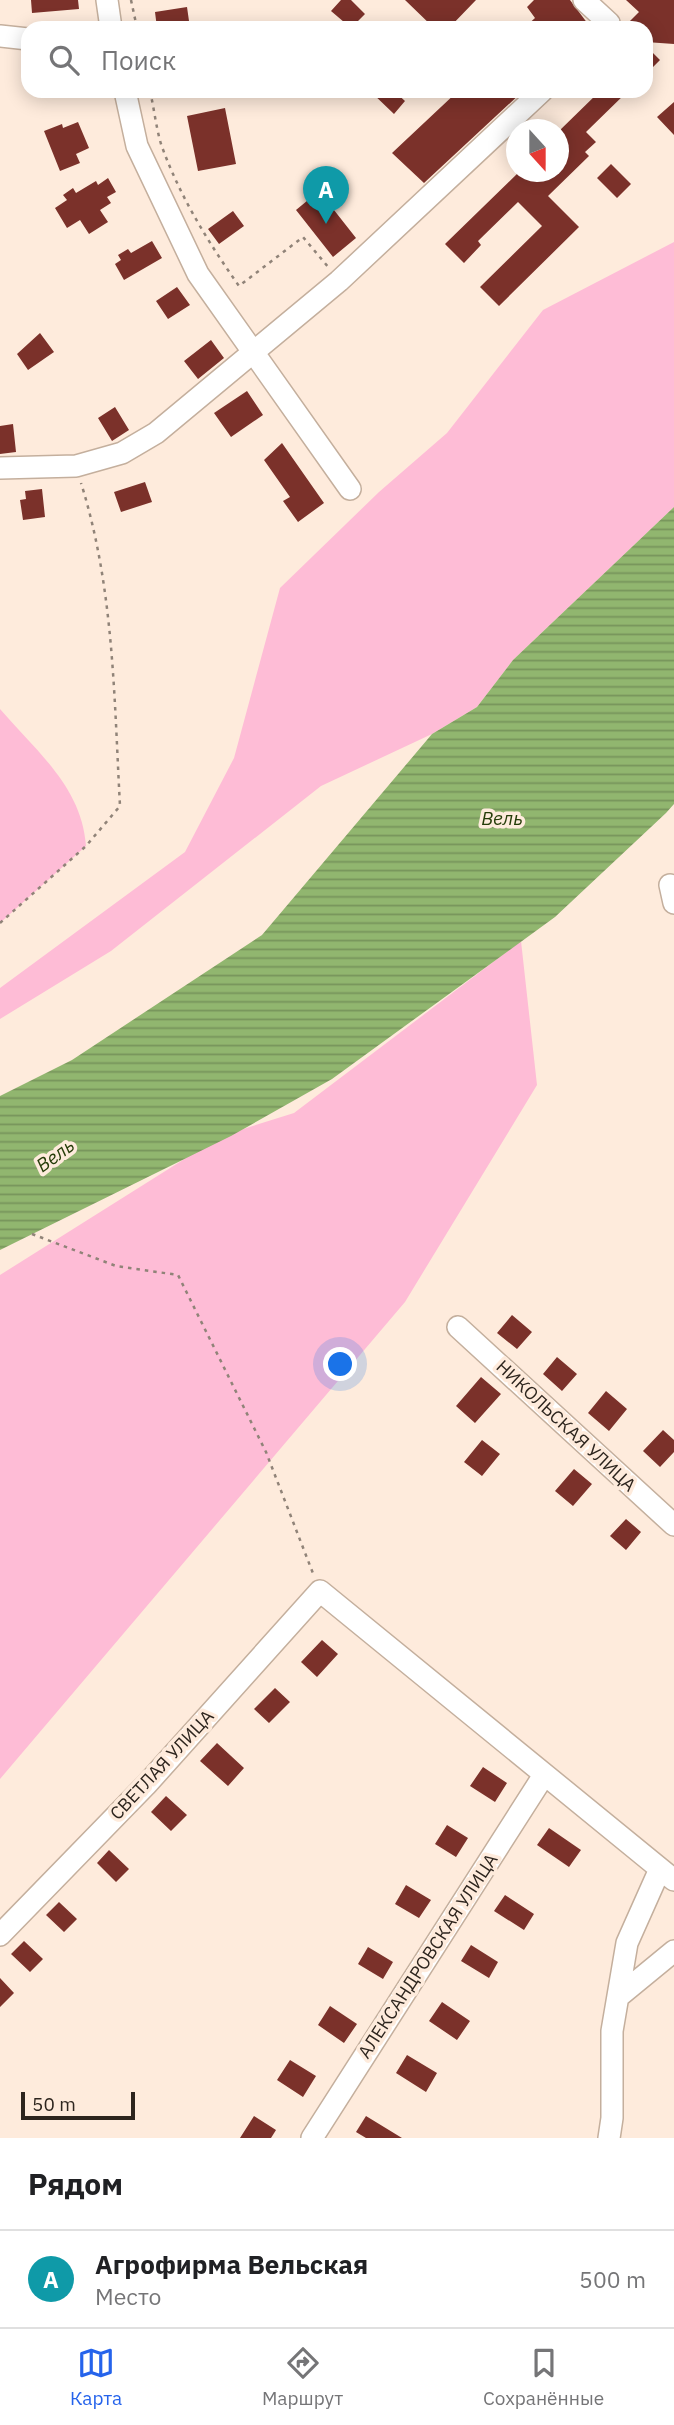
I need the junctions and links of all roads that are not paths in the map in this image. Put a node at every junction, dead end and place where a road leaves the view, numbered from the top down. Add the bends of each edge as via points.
1 (107, 0) edge
2 (584, 0) edge
3 (110, 21) edge
4 (607, 21) edge
5 (0, 36) edge
6 (21, 38) edge
7 (127, 98) edge
8 (535, 98) edge
9 (255, 353) junction
10 (0, 468) edge
11 (350, 489) dead end
12 (458, 1327) dead end
13 (674, 1525) edge
14 (544, 1775) junction
15 (667, 1874) edge
16 (0, 1935) edge
17 (674, 1951) edge
18 (618, 1997) junction
19 (312, 2138) edge
20 (609, 2138) edge

1 - 3 street
2 - 4 street
5 - 6 street
7 - 9 street via 137,146 198,274
8 - 9 street via 340,281
9 - 10 street via 156,433 122,453 76,466
9 - 11 street
12 - 13 street, НИКОЛЬСКАЯ УЛИЦА
14 - 15 street
14 - 16 street, СВЕТЛАЯ УЛИЦА via 320,1591 146,1785
14 - 19 street, АЛЕКСАНДРОВСКАЯ УЛИЦА
15 - 18 street via 627,1943
17 - 18 street
18 - 20 street via 612,2031

